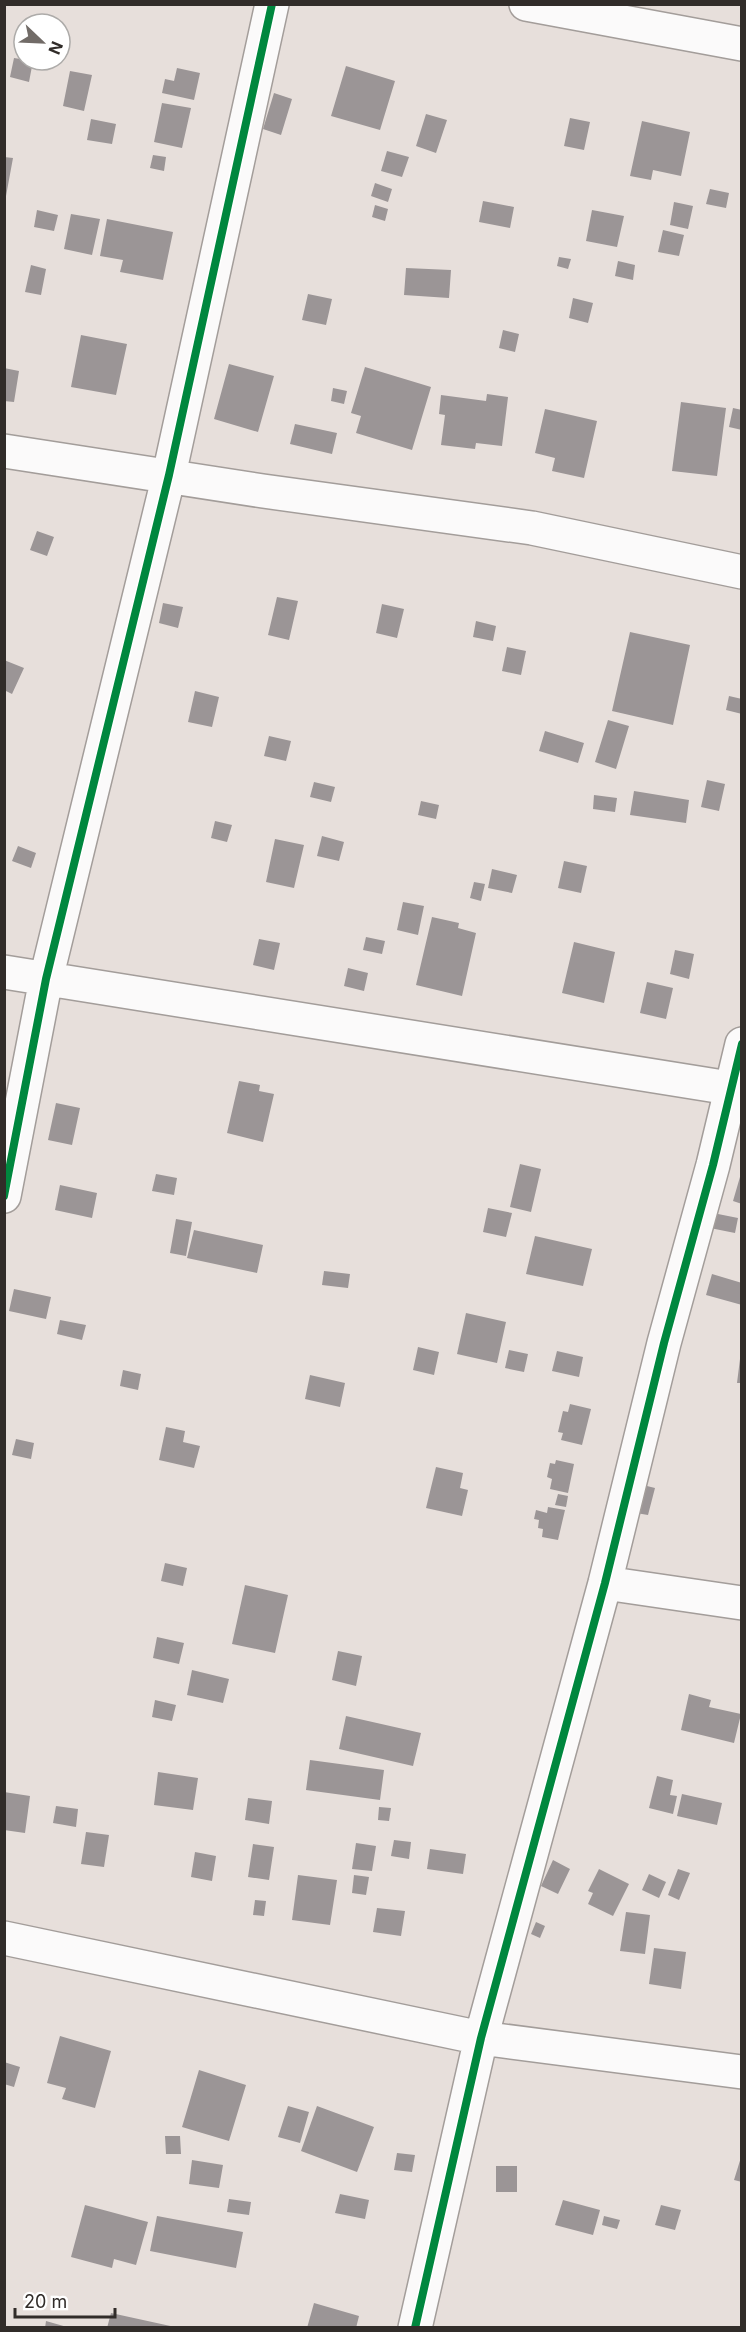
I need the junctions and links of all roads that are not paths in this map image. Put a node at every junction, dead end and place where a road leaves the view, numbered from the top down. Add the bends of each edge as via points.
1 (272, 4) edge
2 (526, 4) edge
3 (741, 44) edge
4 (4, 451) edge
5 (169, 475) junction
6 (741, 572) edge
7 (4, 972) edge
8 (46, 979) junction
9 (741, 1044) edge
10 (736, 1089) edge
11 (4, 1196) edge
12 (605, 1583) junction
13 (741, 1603) edge
14 (4, 1938) edge
15 (481, 2038) junction
16 (741, 2072) edge
17 (415, 2328) edge

1 - 5 street
2 - 3 street
4 - 5 street
5 - 6 street via 532,528
5 - 8 street
7 - 8 street
8 - 10 street
8 - 11 street
9 - 10 street
10 - 12 street via 664,1343
12 - 13 street
12 - 15 street
14 - 15 street
15 - 16 street
15 - 17 street

